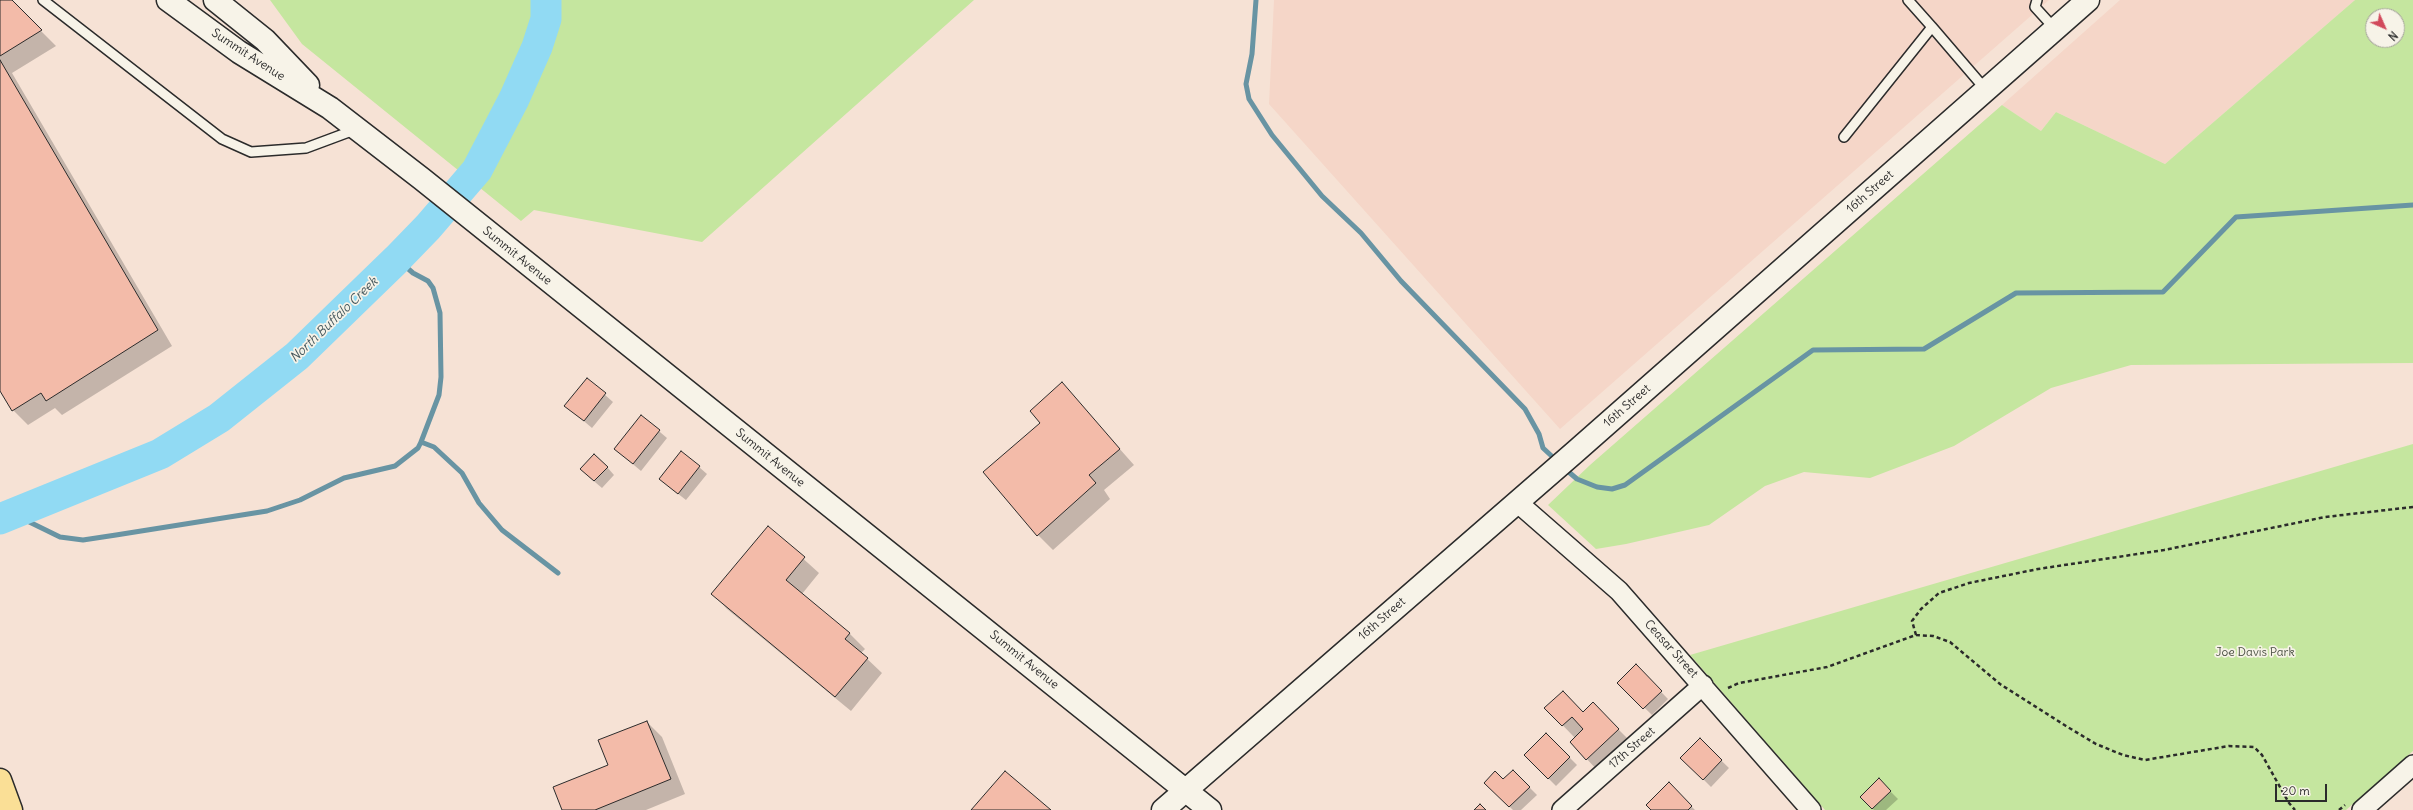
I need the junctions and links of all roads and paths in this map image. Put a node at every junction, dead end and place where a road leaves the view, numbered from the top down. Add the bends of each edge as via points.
1 (43, 0) edge
2 (168, 0) edge
3 (215, 0) edge
4 (1908, 0) edge
5 (2037, 0) edge
6 (2088, 0) edge
7 (1932, 27) junction
8 (2055, 29) junction
9 (1986, 90) junction
10 (330, 108) junction
11 (358, 129) junction
12 (1844, 137) dead end
13 (1517, 502) junction
14 (2413, 507) edge
15 (1916, 635) junction
16 (1703, 685) junction
17 (1725, 690) dead end
18 (2413, 765) edge
19 (0, 780) edge
20 (1186, 789) junction
21 (11, 810) edge
22 (1164, 810) edge
23 (1210, 810) edge
24 (1562, 810) edge
25 (1811, 810) edge
26 (2295, 810) edge
27 (2362, 810) edge

1 - 11 lane via 222,139 259,152 306,148
2 - 10 main road, Summit Avenue via 239,52
3 - 10 main road, Summit Avenue via 265,40
4 - 7 lane
5 - 8 lane via 2035,7
6 - 8 main road, 16th Street
7 - 9 lane
7 - 12 lane
8 - 9 main road, 16th Street
9 - 13 main road, 16th Street
10 - 11 main road, Summit Avenue
11 - 20 main road, Summit Avenue
13 - 16 street, Ceasar Street via 1619,591
13 - 20 main road, 16th Street
14 - 15 path via 2325,517 2164,550 2038,569 1969,583 1939,593 1921,609 1912,621
15 - 17 path via 1827,667 1739,683
15 - 26 path via 1934,636 1950,642 2000,684 2090,740 2123,755 2145,760 2229,746 2254,747 2262,755
16 - 24 street, 17th Street
16 - 25 street, Ceasar Street
18 - 27 street
19 - 21 highway
20 - 22 main road, 16th Street
20 - 23 main road, Summit Avenue

